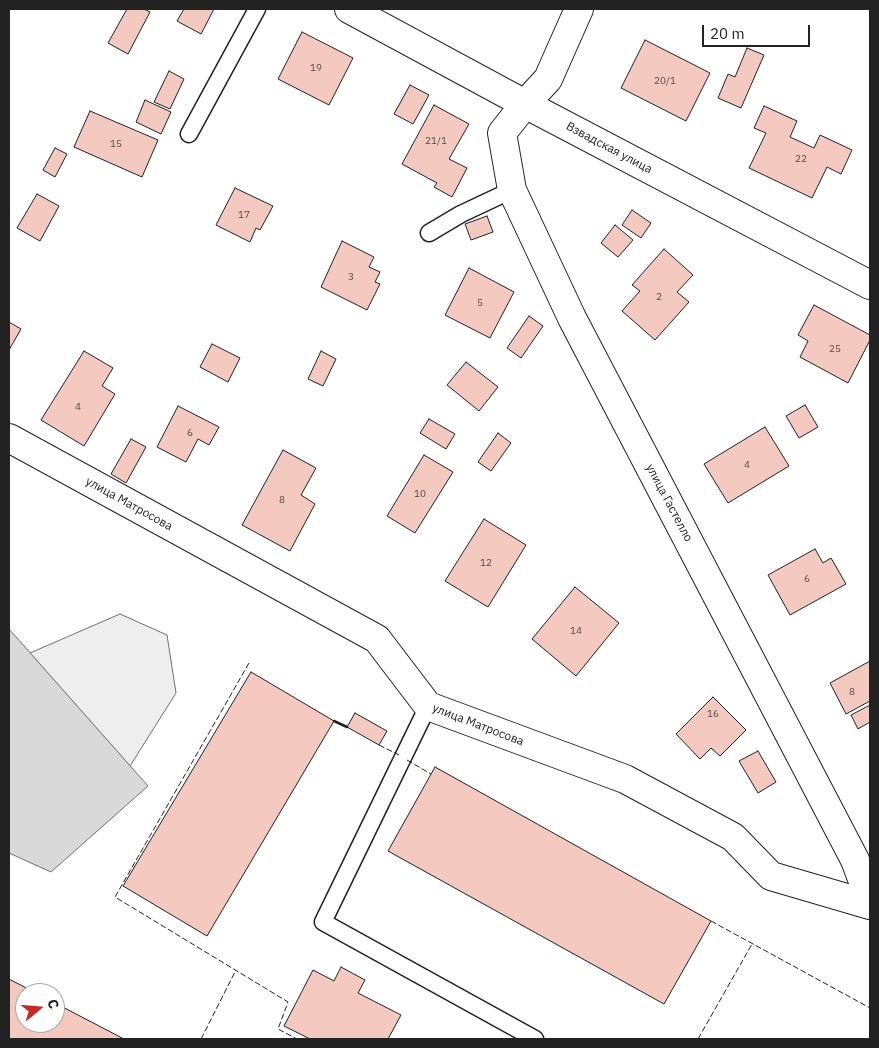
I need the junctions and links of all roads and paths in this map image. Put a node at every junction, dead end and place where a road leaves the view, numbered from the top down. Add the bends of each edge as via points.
1 (257, 9) edge
2 (349, 9) edge
3 (579, 9) edge
4 (525, 104) junction
5 (188, 134) dead end
6 (512, 190) junction
7 (428, 233) dead end
8 (870, 285) edge
9 (9, 438) edge
10 (428, 706) junction
11 (870, 900) edge
12 (870, 906) edge
13 (535, 1039) edge

1 - 5 lane
2 - 4 street, Взвадская улица
3 - 4 street, улица Гастелло via 548,79
4 - 6 street, улица Гастелло via 502,133
4 - 8 street, Взвадская улица
6 - 7 lane
6 - 11 street, улица Гастелло via 572,318 855,860
9 - 10 street, улица Матросова via 377,639
10 - 12 street, улица Матросова via 625,779 733,837 771,876
10 - 13 lane via 323,922

